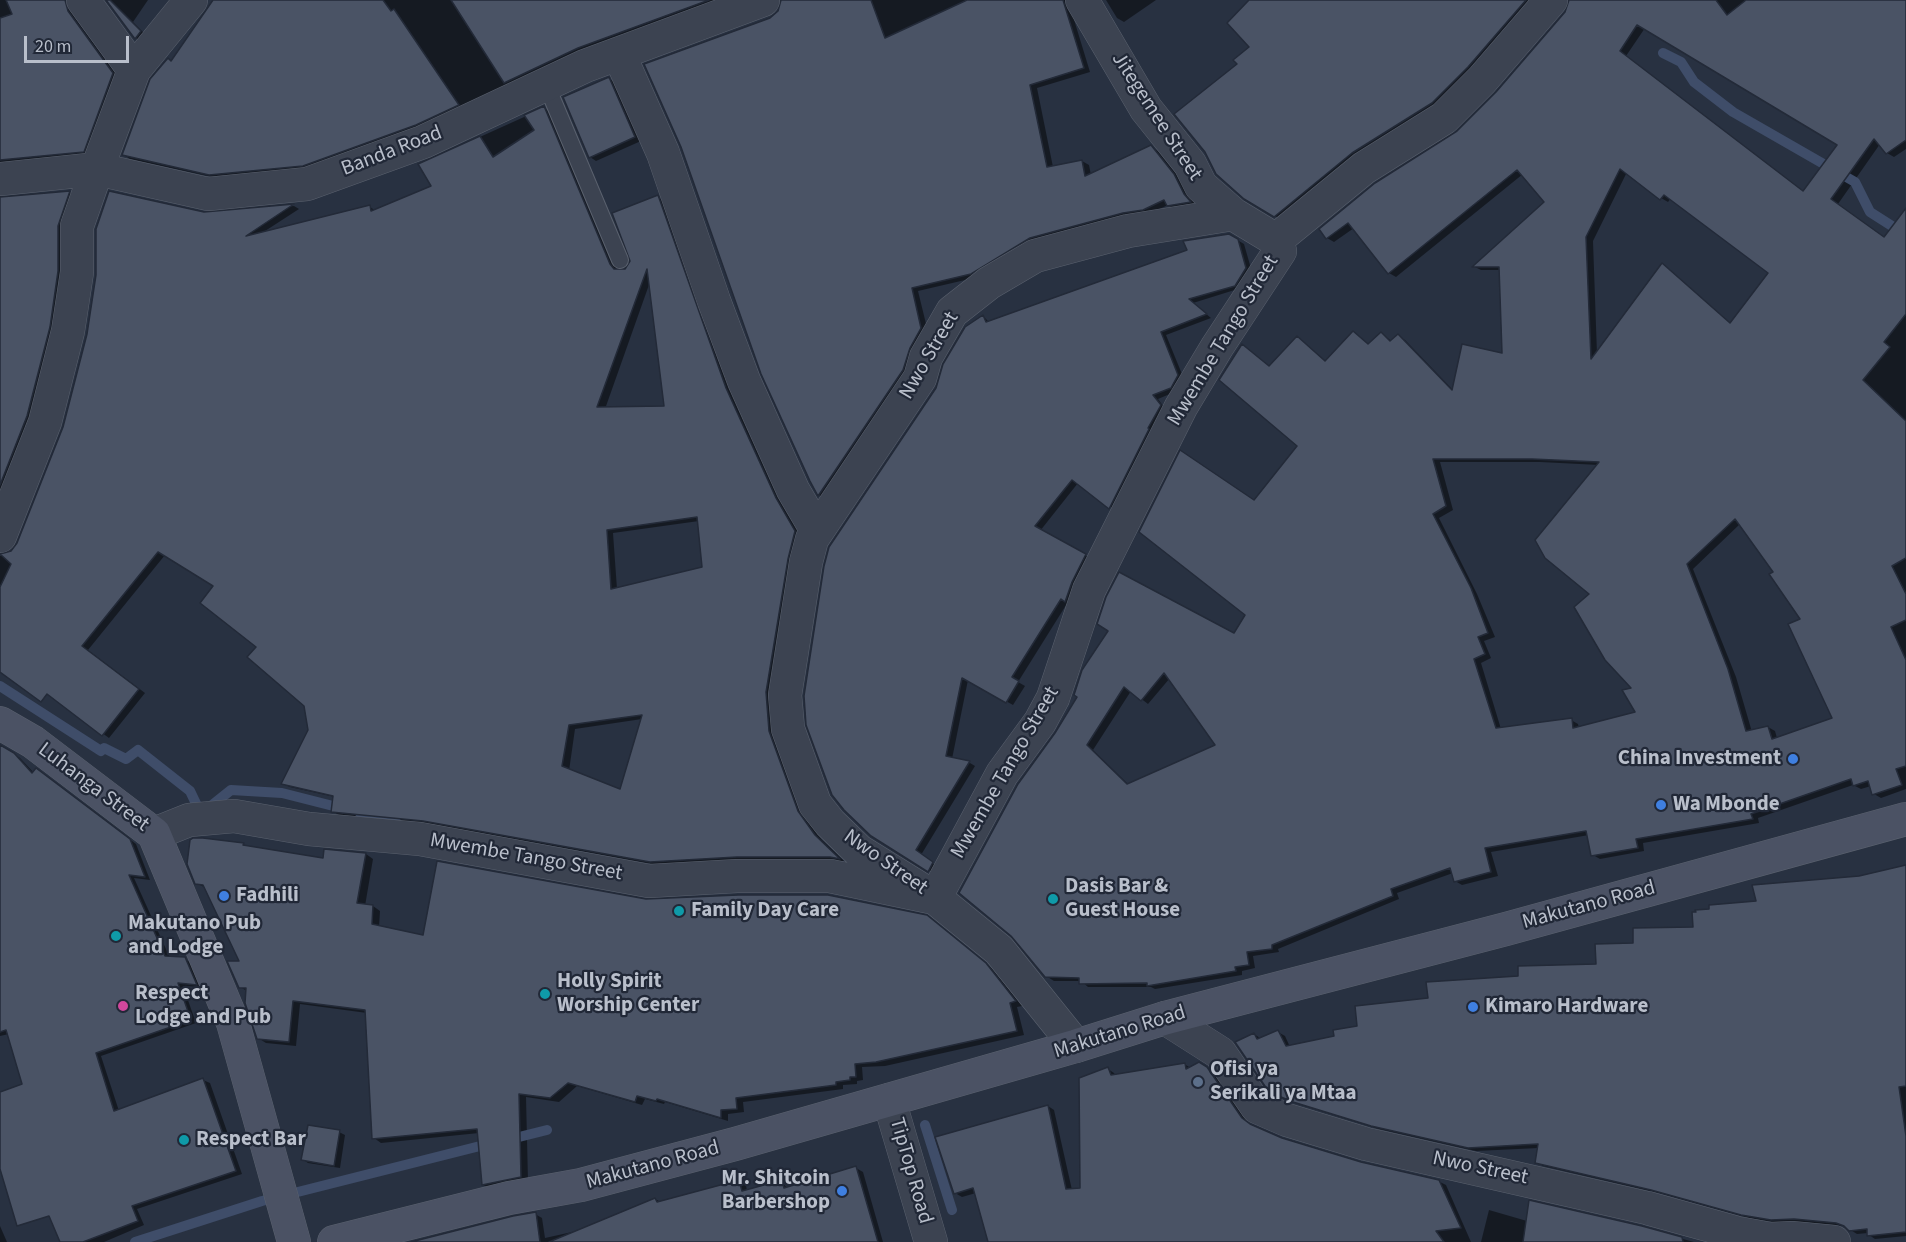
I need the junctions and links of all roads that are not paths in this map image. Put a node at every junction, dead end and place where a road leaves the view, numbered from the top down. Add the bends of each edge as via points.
1 (83, 0) edge
2 (191, 0) edge
3 (763, 0) edge
4 (1082, 0) edge
5 (1551, 0) edge
6 (619, 54) junction
7 (134, 70) junction
8 (546, 84) junction
9 (97, 169) junction
10 (0, 179) edge
11 (1233, 214) junction
12 (1276, 240) junction
13 (620, 260) dead end
14 (817, 531) junction
15 (0, 536) edge
16 (0, 723) edge
17 (1906, 819) edge
18 (154, 834) junction
19 (935, 898) junction
20 (1165, 1018) junction
21 (1076, 1046) junction
22 (889, 1100) junction
23 (294, 1242) edge
24 (334, 1242) edge
25 (931, 1242) edge
26 (1834, 1242) edge

1 - 7 street
2 - 7 street
3 - 6 street, Banda Road
4 - 11 street, Jitegemee Street via 1146,110 1190,164 1201,186
5 - 12 street, Mwembe Tango Street via 1444,118 1364,168
6 - 8 street, Banda Road
6 - 14 street via 663,153 744,381 793,490
7 - 9 street
8 - 9 street, Banda Road via 423,142 307,184 208,194
8 - 13 lane
9 - 10 street, Banda Road
9 - 15 street via 77,226 77,272 68,331 45,422
11 - 12 street, Jitegemee Street
11 - 14 street, Nwo Street via 1128,231 1035,256 989,283 952,312 926,357 920,378
12 - 19 street, Mwembe Tango Street via 1280,251 1181,407 1089,590 1053,698 1002,774
14 - 19 street, Nwo Street via 806,562 785,694 788,729 815,804 830,823 859,850
16 - 18 street, Luhanga Street via 33,742
17 - 20 street, Makutano Road
18 - 19 street, Mwembe Tango Street via 189,820 234,816 309,829 420,839 649,881 830,876
18 - 23 street, Luhanga Street via 233,1023
19 - 21 street, Nwo Street via 999,950
20 - 21 street, Makutano Road
20 - 26 street, Nwo Street via 1220,1053 1257,1107 1287,1120 1366,1144 1635,1205 1737,1233
21 - 22 street, Makutano Road
22 - 24 street, Makutano Road via 581,1185 509,1198
22 - 25 street, TipTop Road

